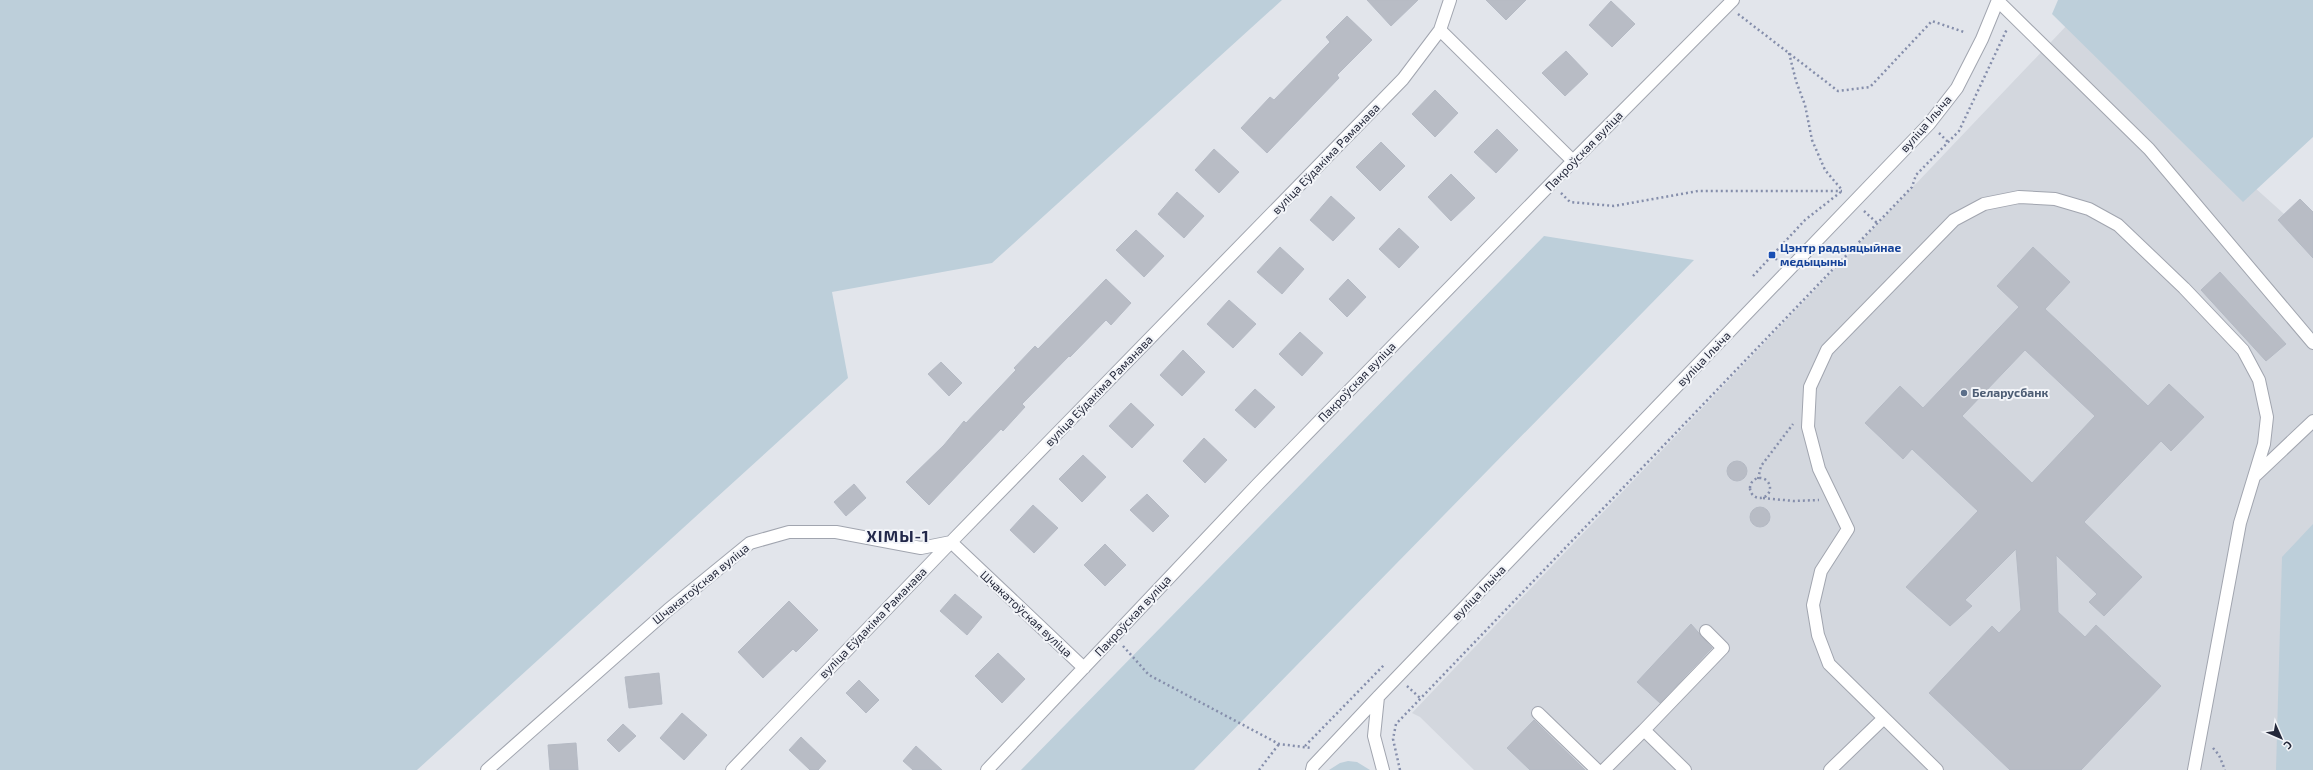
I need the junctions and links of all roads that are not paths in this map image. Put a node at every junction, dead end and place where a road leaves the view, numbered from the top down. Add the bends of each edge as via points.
1 (1450, 0) edge
2 (1998, 1) edge
3 (1730, 3) edge
4 (1440, 30) junction
5 (1573, 161) junction
6 (2313, 344) edge
7 (2313, 421) edge
8 (2255, 475) junction
9 (951, 542) junction
10 (1706, 631) dead end
11 (1084, 668) junction
12 (1378, 697) junction
13 (1538, 713) dead end
14 (1884, 718) junction
15 (1644, 730) junction
16 (487, 770) edge
17 (732, 770) edge
18 (987, 770) edge
19 (1312, 770) edge
20 (1383, 770) edge
21 (1597, 770) edge
22 (1604, 770) edge
23 (1685, 770) edge
24 (1830, 770) edge
25 (1937, 770) edge
26 (2194, 770) edge

1 - 4 street, вуліца Еўдакіма Раманава
2 - 6 street via 2148,149
2 - 12 street, вуліца Ільіча via 1957,88 1929,124
3 - 5 street, Пакроўская вуліца
4 - 5 street
4 - 9 street, вуліца Еўдакіма Раманава via 1403,79
5 - 11 street, Пакроўская вуліца via 1258,484
7 - 8 street
8 - 14 street via 2264,444 2267,418 2259,380 2243,350 2184,288 2118,225 2089,209 2055,199 2019,197 1984,204 1954,220 1827,350 1810,387 1808,427 1819,469 1848,529 1821,571 1813,605 1818,635 1830,664
8 - 26 street via 2240,523
9 - 11 street, Шчакатоўская вуліца
9 - 16 street, Шчакатоўская вуліца via 921,548 836,532 789,532 750,543 668,610
9 - 17 street, вуліца Еўдакіма Раманава
10 - 15 street via 1723,648
11 - 18 street, Пакроўская вуліца
12 - 19 street, вуліца Ільіча
12 - 20 street via 1374,736
13 - 21 street
14 - 24 street
14 - 25 street
15 - 22 street
15 - 23 street

